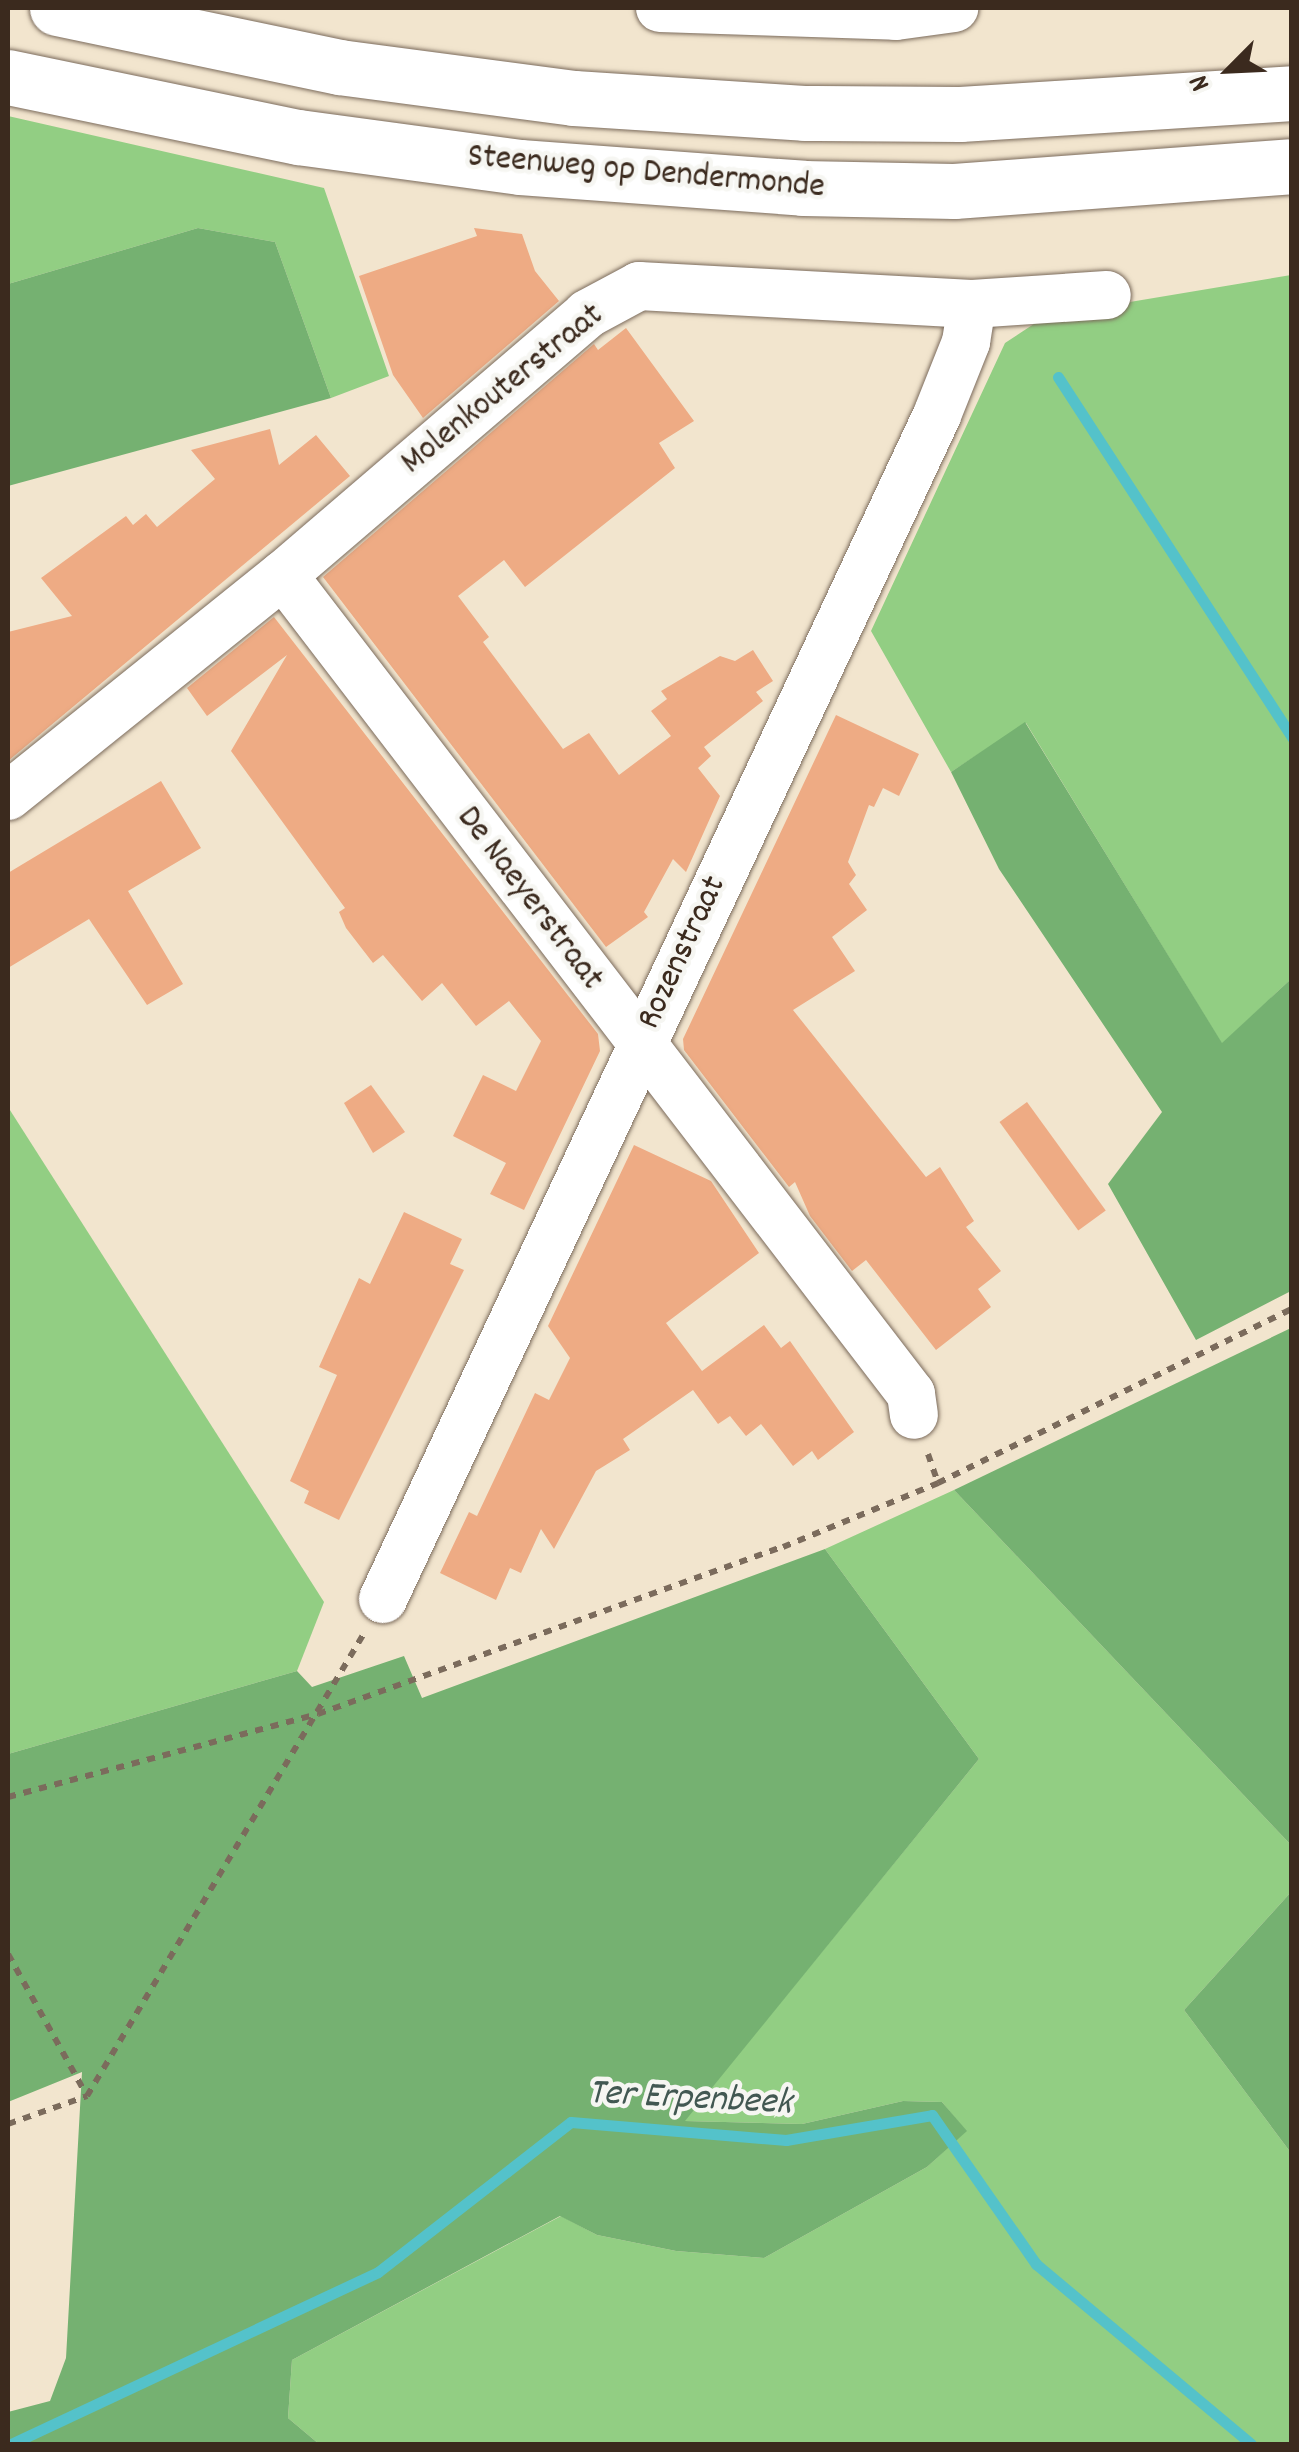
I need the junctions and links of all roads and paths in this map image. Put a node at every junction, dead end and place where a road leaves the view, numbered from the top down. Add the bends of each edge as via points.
1 (57, 8) edge
2 (660, 8) edge
3 (954, 8) edge
4 (8, 77) edge
5 (1292, 93) edge
6 (1292, 166) edge
7 (1107, 294) dead end
8 (972, 304) junction
9 (283, 574) junction
10 (8, 796) edge
11 (640, 1044) junction
12 (1292, 1309) edge
13 (914, 1416) dead end
14 (384, 1599) joint
15 (318, 1714) junction
16 (8, 1797) edge
17 (8, 1954) edge
18 (87, 2096) junction
19 (8, 2124) edge

1 - 5 main road, Steenweg op Dendermonde via 339,68 574,98 804,113 960,114
2 - 3 street via 896,16
4 - 6 main road, Steenweg op Dendermonde via 298,138 520,167 784,187 954,191
7 - 8 street, Molenkouterstraat
8 - 9 street, Molenkouterstraat via 639,286 587,314
8 - 11 street, Rozenstraat via 966,342 937,414
9 - 10 street, Molenkouterstraat
9 - 11 street, De Naeyerstraat
11 - 13 street, De Naeyerstraat via 911,1394
11 - 14 street, Rozenstraat
12 - 15 path via 938,1482 782,1548
14 - 15 path
15 - 16 path
15 - 18 path
17 - 18 path
18 - 19 path

